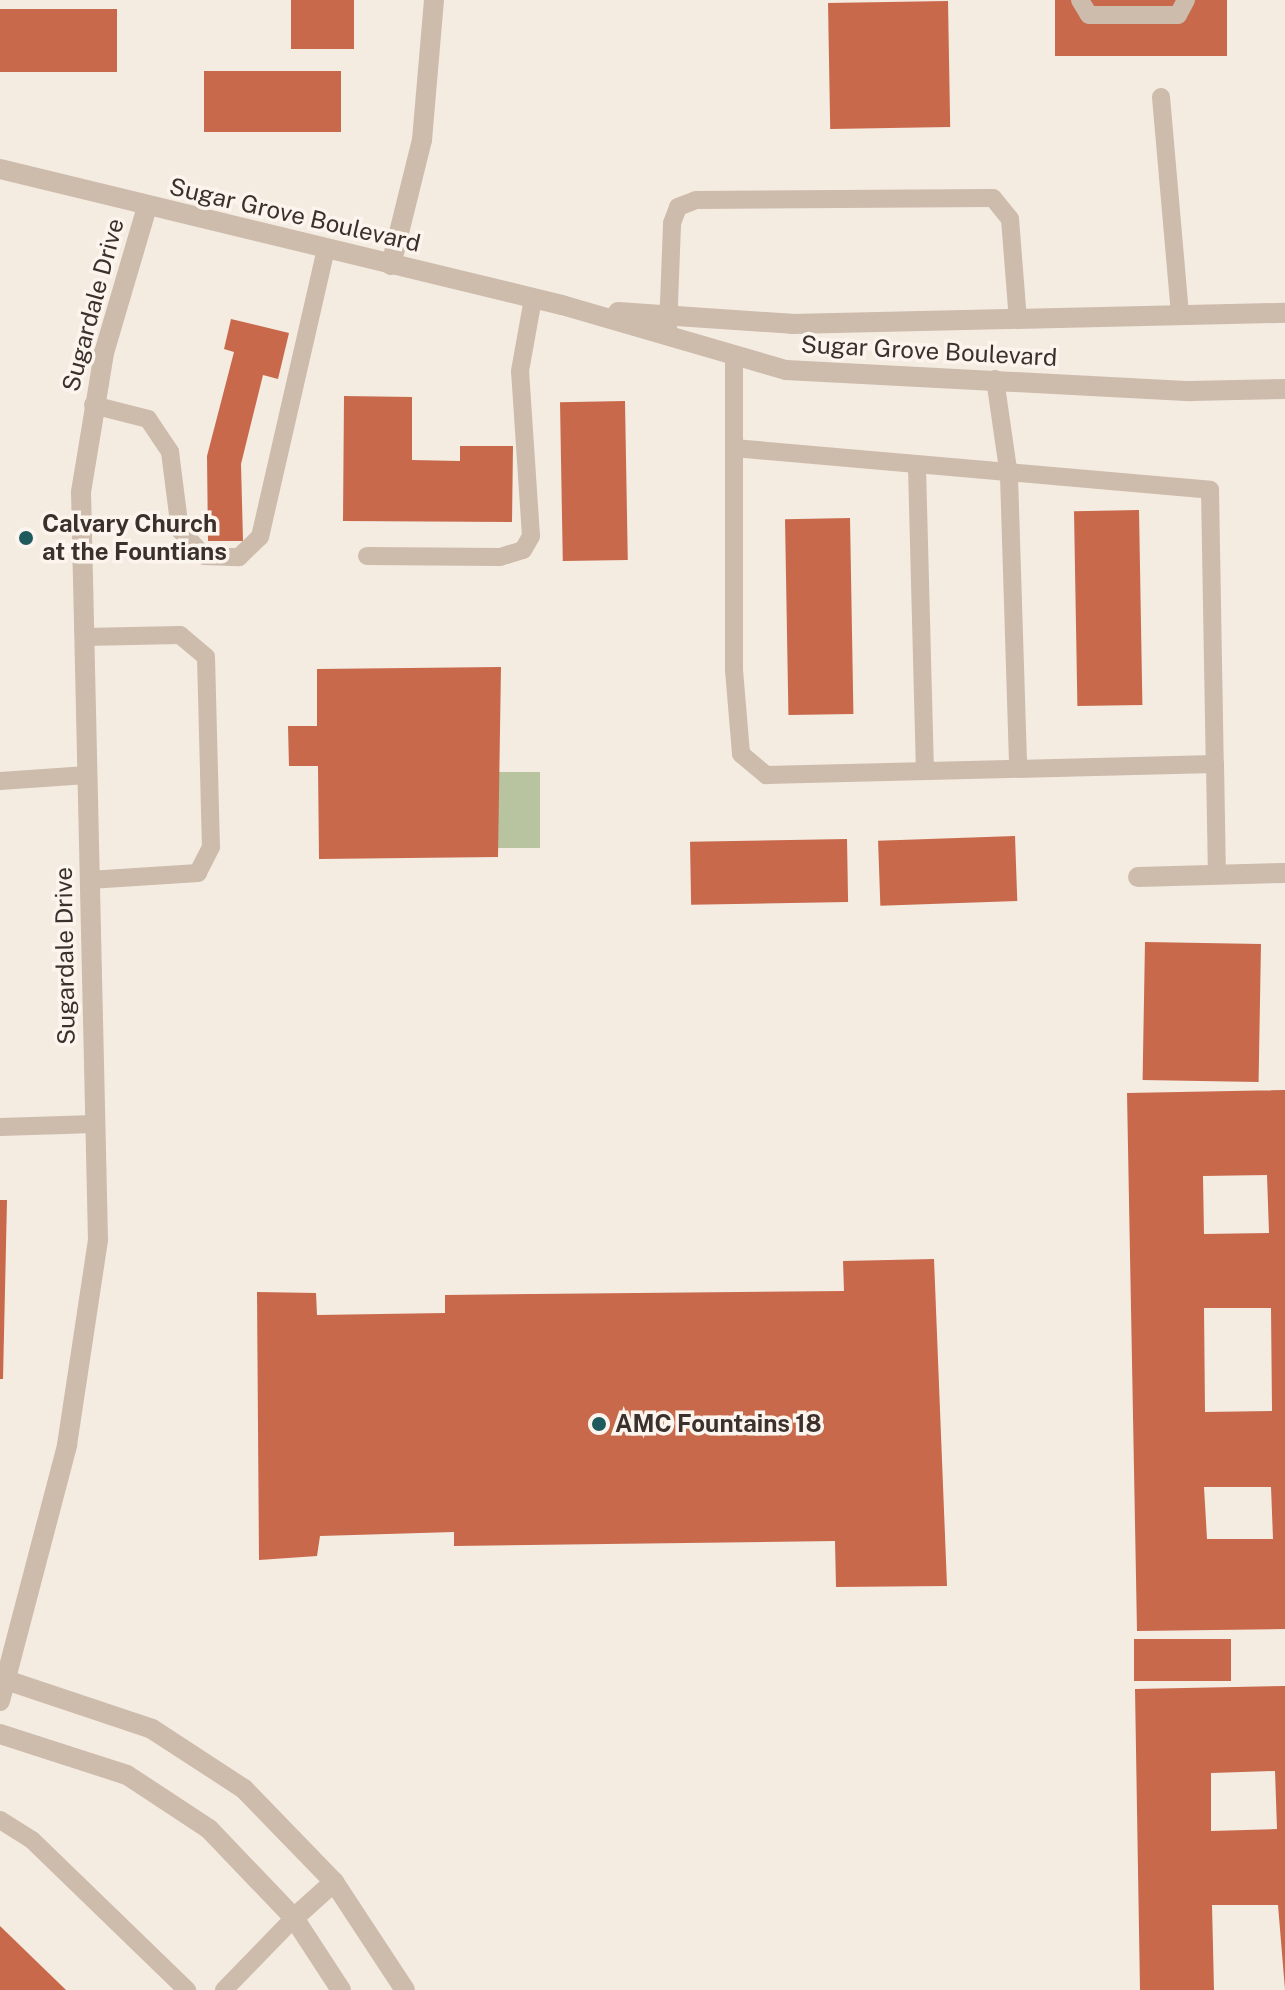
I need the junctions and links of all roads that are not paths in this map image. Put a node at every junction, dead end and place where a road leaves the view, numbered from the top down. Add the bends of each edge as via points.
1 (434, 0) edge
2 (1080, 0) edge
3 (1186, 0) edge
4 (1161, 97) dead end
5 (0, 169) edge
6 (147, 207) junction
7 (326, 249) junction
8 (391, 265) junction
9 (533, 299) junction
10 (1285, 313) edge
11 (1180, 314) junction
12 (1018, 320) junction
13 (669, 326) junction
14 (734, 355) junction
15 (995, 379) junction
16 (1285, 389) edge
17 (93, 405) junction
18 (734, 448) junction
19 (917, 467) junction
20 (1009, 476) junction
21 (367, 556) dead end
22 (84, 637) junction
23 (1215, 764) junction
24 (1018, 768) junction
25 (925, 771) junction
26 (87, 775) junction
27 (0, 781) edge
28 (1285, 873) edge
29 (1217, 875) junction
30 (1138, 877) dead end
31 (89, 880) junction
32 (95, 1124) junction
33 (0, 1127) edge
34 (3, 1679) edge
35 (0, 1701) edge
36 (0, 1734) edge
37 (0, 1820) edge
38 (334, 1882) junction
39 (294, 1918) junction
40 (187, 1990) edge
41 (224, 1990) edge
42 (341, 1990) edge
43 (405, 1990) edge

1 - 8 street via 422,140
2 - 3 lane via 1089,15 1178,15
4 - 11 lane
5 - 6 street, Sugar Grove Boulevard
6 - 7 street, Sugar Grove Boulevard
6 - 17 street, Sugardale Drive
7 - 8 street, Sugar Grove Boulevard
7 - 17 lane via 260,537 239,557 204,556 180,530 170,452 148,419
8 - 9 street, Sugar Grove Boulevard
9 - 13 street, Sugar Grove Boulevard
9 - 21 lane via 520,371 531,536 523,550 500,557
10 - 11 street, Sugar Grove Boulevard
11 - 12 street, Sugar Grove Boulevard
12 - 13 street, Sugar Grove Boulevard
12 - 13 lane via 1010,219 993,198 696,200 678,207
13 - 14 street, Sugar Grove Boulevard
14 - 15 street, Sugar Grove Boulevard via 786,370
14 - 18 lane
15 - 16 street, Sugar Grove Boulevard
15 - 20 lane
17 - 22 street, Sugardale Drive via 81,492
18 - 19 lane
18 - 25 lane via 741,754 766,775
19 - 20 lane
19 - 25 lane
20 - 23 lane via 1210,490
20 - 24 lane
22 - 26 street, Sugardale Drive
22 - 31 lane via 180,635 206,657 211,847 198,873
23 - 24 lane
23 - 29 lane
24 - 25 lane
26 - 27 lane
26 - 31 street, Sugardale Drive
28 - 29 street
29 - 30 street
31 - 32 street, Sugardale Drive
32 - 33 lane
32 - 34 street, Sugardale Drive via 98,1240 67,1445
34 - 35 street, Sugardale Drive
34 - 38 street via 152,1729 244,1789
36 - 39 street via 127,1775 209,1829
37 - 40 lane via 32,1840
38 - 39 street
38 - 43 street
39 - 41 lane
39 - 42 street

